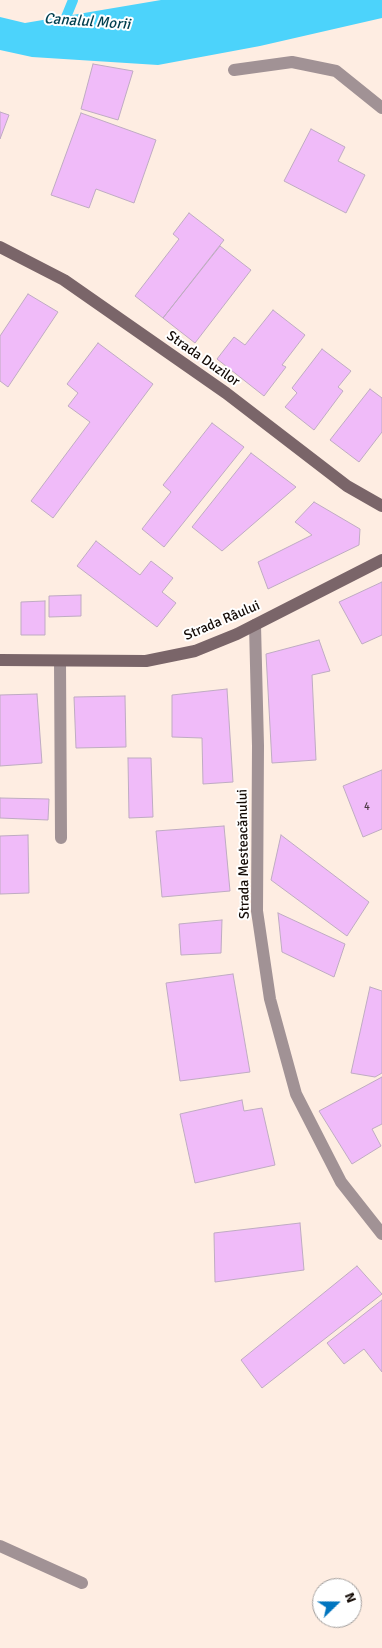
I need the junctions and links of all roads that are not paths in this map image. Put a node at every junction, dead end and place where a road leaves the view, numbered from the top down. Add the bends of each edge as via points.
1 (234, 70) dead end
2 (382, 108) edge
3 (0, 247) edge
4 (382, 506) edge
5 (382, 560) edge
6 (255, 625) junction
7 (0, 660) edge
8 (60, 661) junction
9 (61, 838) dead end
10 (382, 1234) edge
11 (0, 1546) edge
12 (82, 1583) dead end

1 - 2 street via 292,62 336,72
3 - 4 street, Strada Duzilor via 64,280 226,393 347,486
5 - 6 street, Strada Râului
6 - 8 street, Strada Râului via 195,651 146,661
6 - 10 street, Strada Mesteacănului via 257,910 270,999 296,1094 341,1182
7 - 8 street, Strada Râului
8 - 9 street
11 - 12 street

